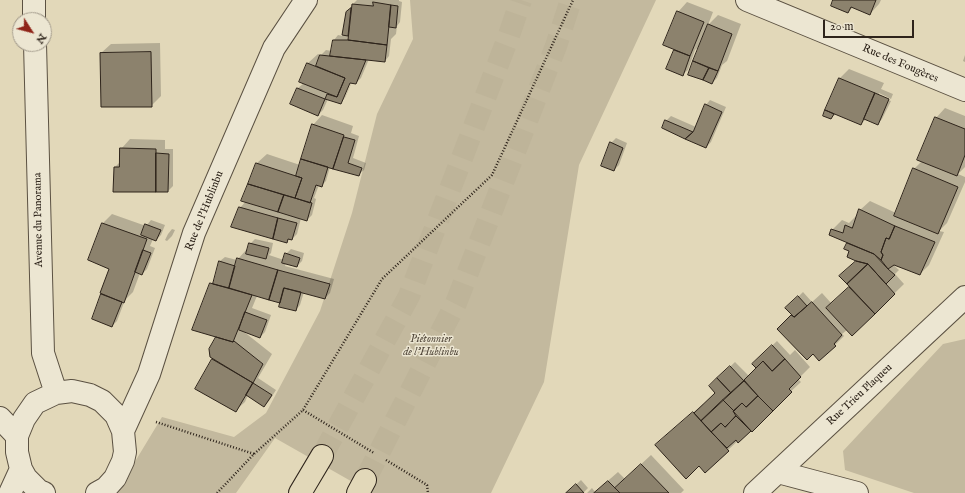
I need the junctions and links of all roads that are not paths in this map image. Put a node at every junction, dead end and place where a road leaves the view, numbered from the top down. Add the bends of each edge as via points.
1 (34, 0) edge
2 (306, 0) edge
3 (747, 0) edge
4 (34, 12) edge
5 (35, 52) edge
6 (965, 90) edge
7 (965, 297) edge
8 (56, 393) junction
9 (0, 418) edge
10 (127, 422) junction
11 (17, 436) junction
12 (322, 456) tunnel mouth
13 (21, 469) junction
14 (778, 472) junction
15 (10, 493) edge
16 (44, 493) edge
17 (97, 493) edge
18 (300, 493) edge
19 (755, 493) edge
20 (857, 493) edge

1 - 4 street
2 - 10 street, Rue de l'Hublinbu via 274,48 194,233 149,374
3 - 6 street, Rue des Fougères
5 - 8 street, Avenue du Panorama via 43,354
7 - 14 street, Rue Trieu Plaqueu
8 - 10 street via 72,391 90,395 102,401
8 - 11 street via 35,403
9 - 11 street
10 - 17 street via 124,461 115,478
11 - 13 street
12 - 18 highway
13 - 15 street
13 - 16 street via 26,478
14 - 19 street, Rue Trieu Plaqueu
14 - 20 street

